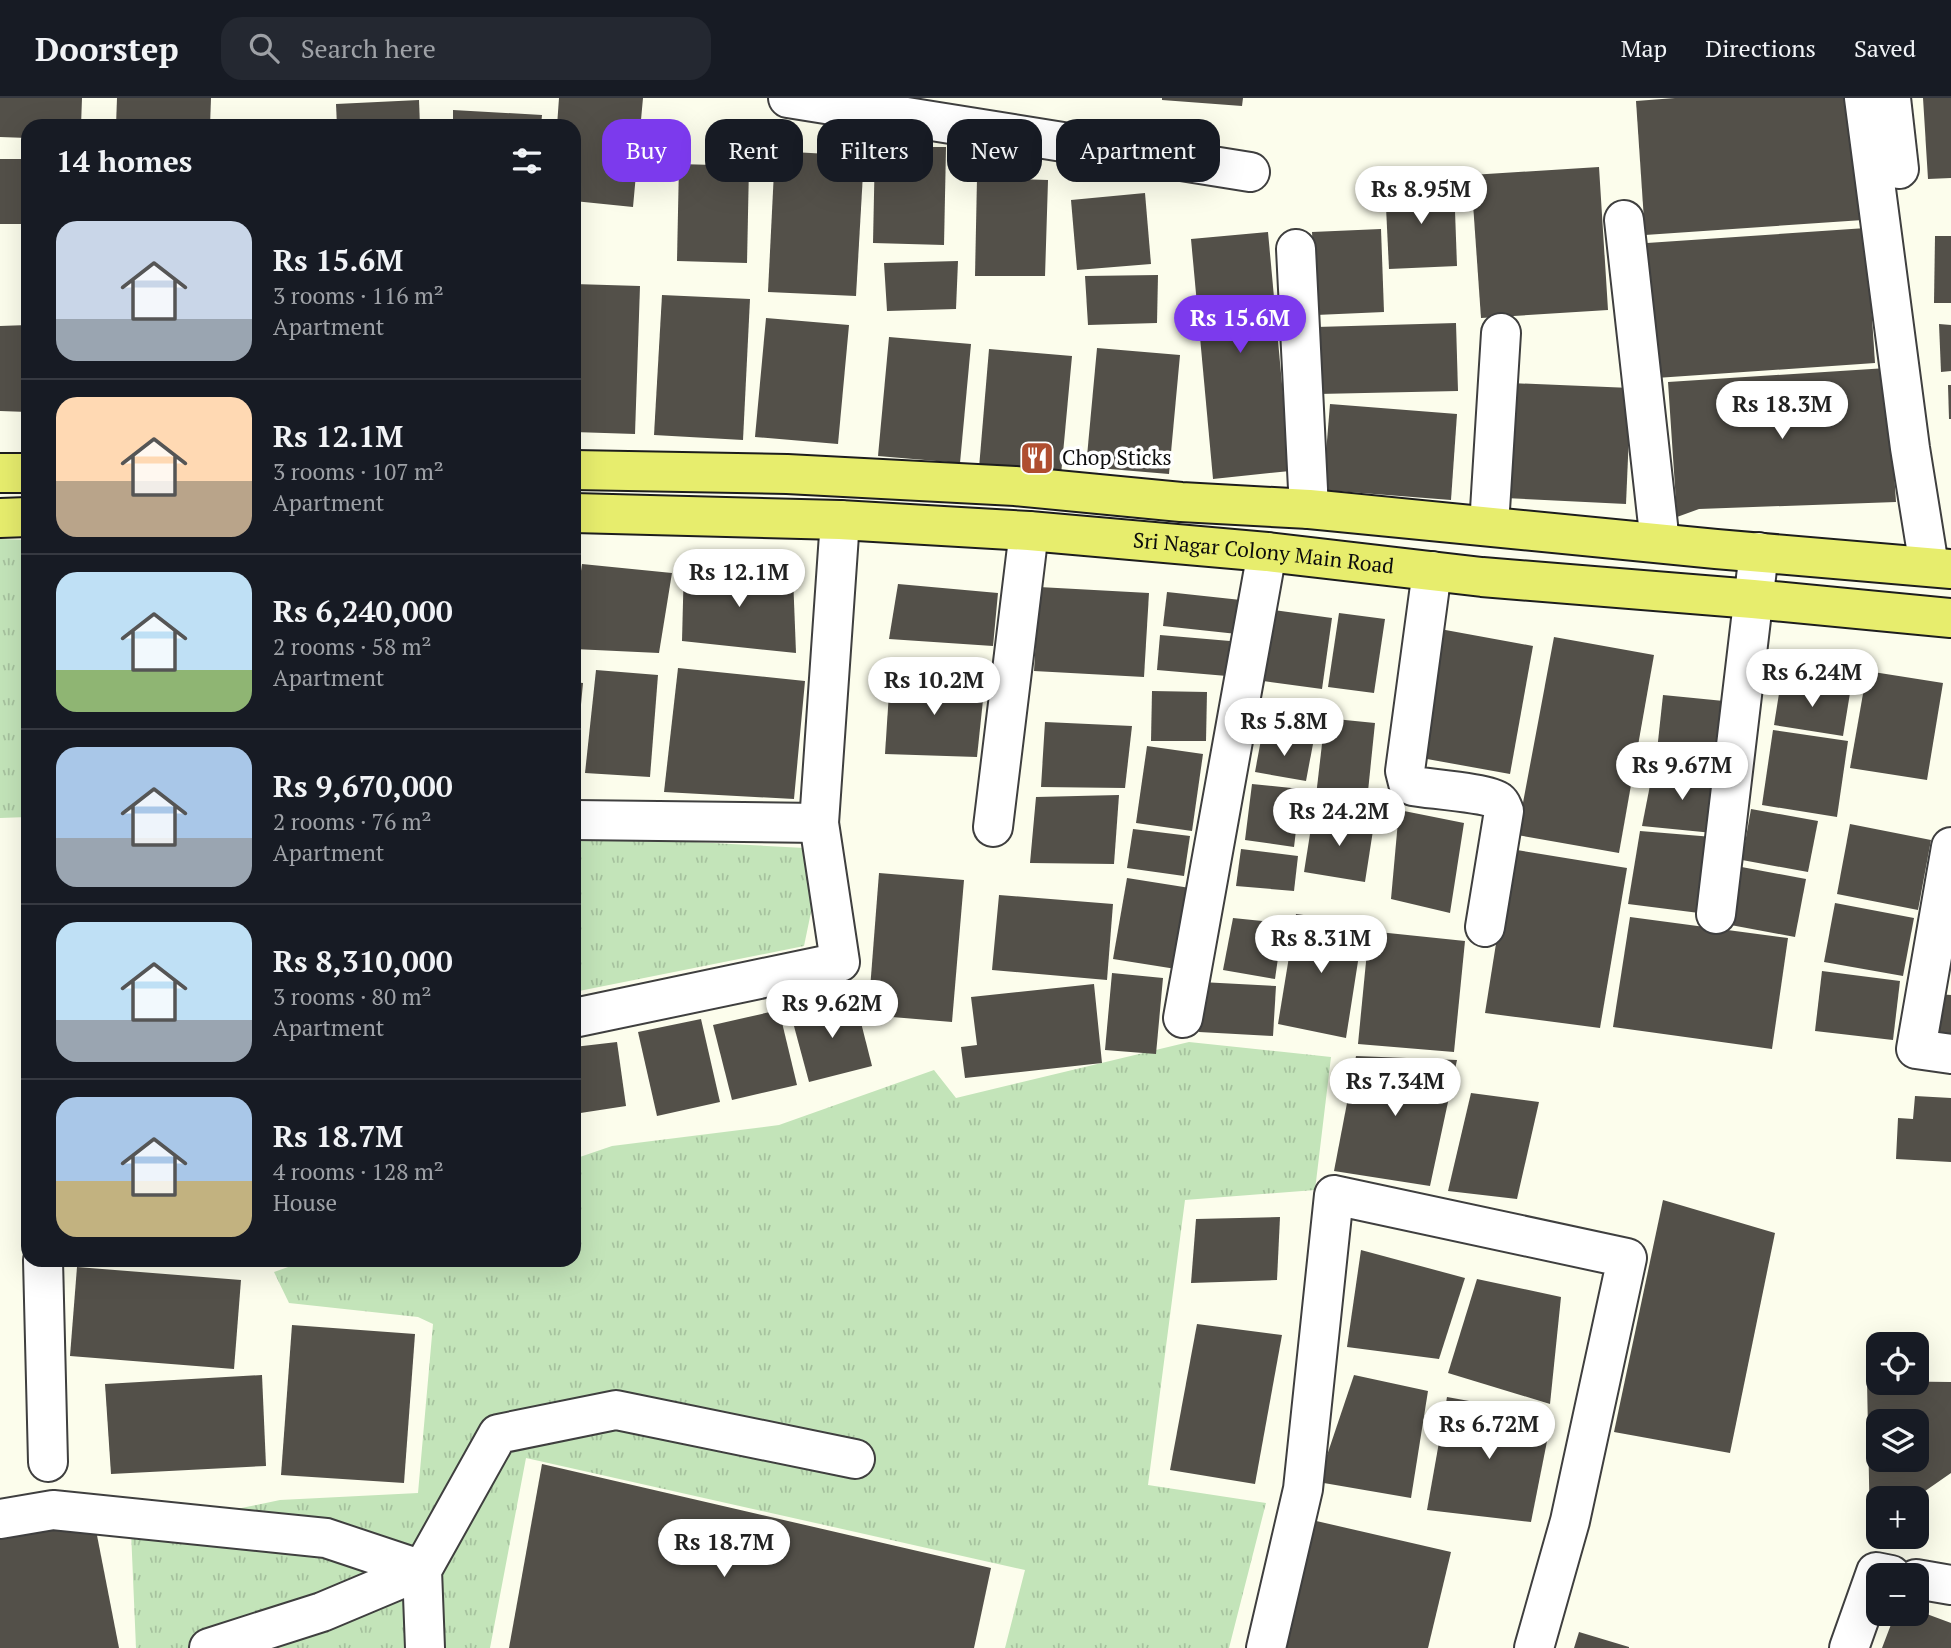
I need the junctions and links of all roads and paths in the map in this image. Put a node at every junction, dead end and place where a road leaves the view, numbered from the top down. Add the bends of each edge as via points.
1 (1864, 98) edge
2 (1891, 98) edge
3 (799, 99) edge
4 (1250, 172) dead end
5 (1624, 220) dead end
6 (1296, 249) dead end
7 (1501, 333) dead end
8 (581, 470) edge
9 (0, 473) edge
10 (21, 473) edge
11 (1309, 509) junction
12 (581, 513) edge
13 (21, 517) edge
14 (0, 518) edge
15 (840, 520) junction
16 (1489, 526) junction
17 (1029, 531) junction
18 (1660, 543) junction
19 (1267, 552) junction
20 (1759, 552) junction
21 (1944, 562) edge
22 (1433, 571) junction
23 (1753, 599) junction
24 (1951, 618) edge
25 (581, 820) edge
26 (820, 823) junction
27 (993, 827) dead end
28 (1951, 847) edge
29 (1716, 914) dead end
30 (1485, 927) dead end
31 (581, 1017) edge
32 (1183, 1018) dead end
33 (1951, 1054) edge
34 (43, 1267) edge
35 (855, 1459) dead end
36 (48, 1462) dead end
37 (0, 1519) edge
38 (422, 1570) junction
39 (1929, 1582) edge
40 (1951, 1586) edge
41 (1866, 1600) edge
42 (209, 1648) edge
43 (425, 1648) edge
44 (1266, 1648) edge
45 (1534, 1648) edge
46 (1849, 1648) edge

1 - 21 street via 1910,448
2 - 21 street
3 - 4 street
5 - 18 street
6 - 11 street
7 - 16 street
8 - 11 main road, Sri Nagar Colony Main Road via 988,484
9 - 10 main road
11 - 16 main road, Sri Nagar Colony Main Road
12 - 15 main road, Sri Nagar Colony Main Road
13 - 14 main road
15 - 17 main road, Sri Nagar Colony Main Road
15 - 26 street
16 - 18 main road, Sri Nagar Colony Main Road
17 - 19 main road, Sri Nagar Colony Main Road
17 - 27 street
18 - 20 main road, Sri Nagar Colony Main Road
19 - 22 main road, Sri Nagar Colony Main Road
19 - 32 street
20 - 21 main road, Sri Nagar Colony Main Road
20 - 23 street
22 - 23 main road, Sri Nagar Colony Main Road
22 - 30 street via 1405,771 1413,786 1495,799 1502,807
23 - 24 main road, Sri Nagar Colony Main Road
23 - 29 street
25 - 26 street
26 - 31 street via 840,962
28 - 33 street via 1916,1049
34 - 36 street
35 - 38 street via 616,1410 498,1434
37 - 38 street via 53,1510 326,1538
38 - 42 street via 322,1612
38 - 43 street
39 - 40 street
41 - 46 street
44 - 45 street via 1303,1489 1334,1195 1627,1258 1570,1521

